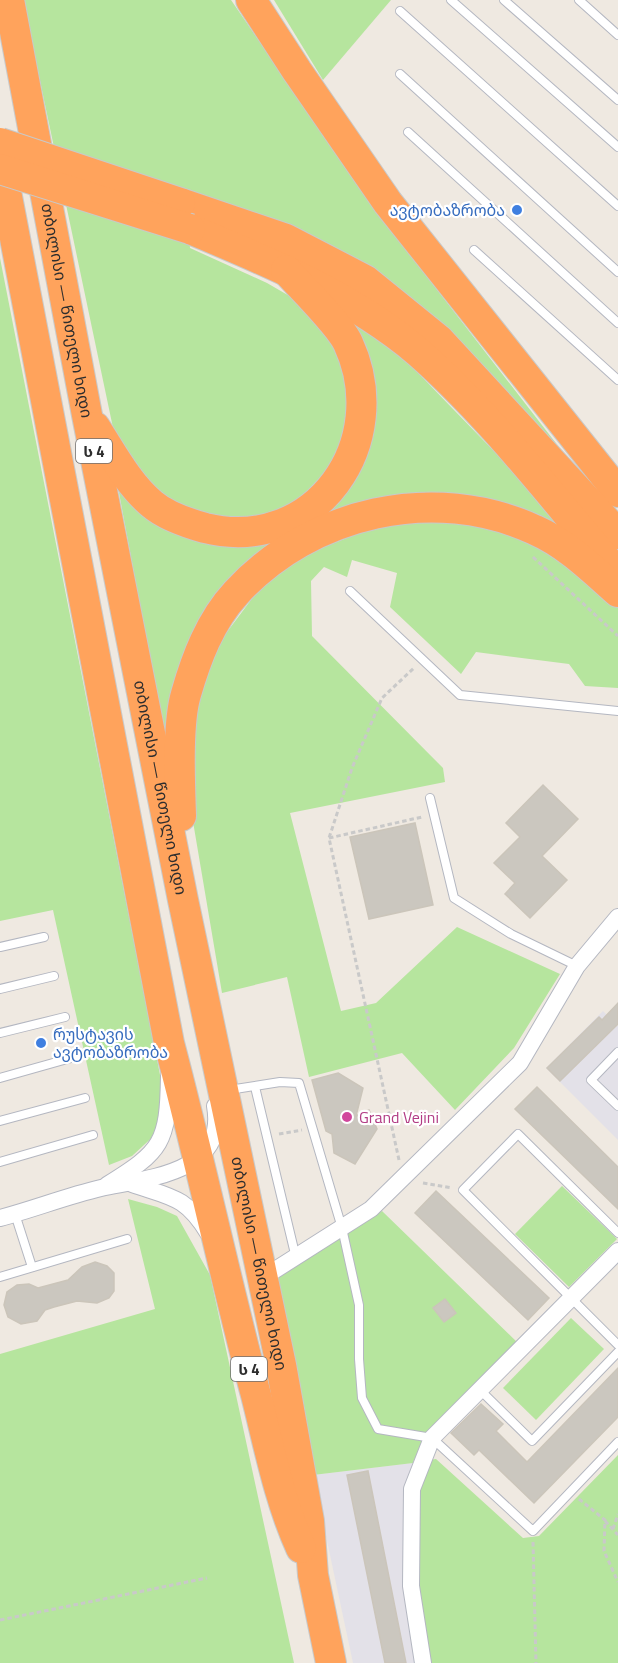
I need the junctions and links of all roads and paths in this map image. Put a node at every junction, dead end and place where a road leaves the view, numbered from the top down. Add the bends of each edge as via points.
1 (9, 0) edge
2 (251, 0) edge
3 (451, 0) edge
4 (504, 0) edge
5 (579, 0) edge
6 (400, 11) dead end
7 (618, 34) edge
8 (400, 74) dead end
9 (618, 100) edge
10 (408, 132) dead end
11 (0, 143) edge
12 (618, 147) edge
13 (0, 160) edge
14 (0, 169) edge
15 (618, 206) edge
16 (185, 216) junction
17 (474, 250) dead end
18 (286, 270) junction
19 (618, 272) edge
20 (618, 323) edge
21 (618, 380) edge
22 (87, 415) junction
23 (618, 492) edge
24 (618, 534) edge
25 (530, 554) dead end
26 (618, 573) edge
27 (350, 591) dead end
28 (618, 592) edge
29 (618, 636) edge
30 (423, 660) junction
31 (618, 711) edge
32 (430, 798) dead end
33 (433, 815) junction
34 (329, 838) junction
35 (183, 900) junction
36 (618, 917) edge
37 (44, 937) dead end
38 (0, 947) edge
39 (577, 966) junction
40 (54, 976) dead end
41 (0, 989) edge
42 (65, 1017) dead end
43 (208, 1023) junction
44 (0, 1034) edge
45 (169, 1043) junction
46 (618, 1052) edge
47 (78, 1056) dead end
48 (0, 1078) edge
49 (255, 1087) junction
50 (221, 1091) junction
51 (85, 1098) dead end
52 (618, 1106) edge
53 (0, 1121) edge
54 (312, 1128) junction
55 (93, 1135) dead end
56 (266, 1136) junction
57 (200, 1158) junction
58 (0, 1162) edge
59 (403, 1180) junction
60 (132, 1184) junction
61 (101, 1188) junction
62 (463, 1190) junction
63 (8, 1216) edge
64 (342, 1228) junction
65 (618, 1233) edge
66 (127, 1239) dead end
67 (618, 1251) edge
68 (220, 1253) junction
69 (296, 1258) junction
70 (32, 1267) junction
71 (0, 1276) edge
72 (264, 1277) junction
73 (571, 1299) junction
74 (618, 1345) edge
75 (618, 1352) edge
76 (480, 1390) junction
77 (432, 1438) junction
78 (618, 1442) edge
79 (571, 1491) junction
80 (618, 1514) edge
81 (604, 1521) junction
82 (613, 1529) junction
83 (533, 1531) junction
84 (618, 1535) edge
85 (313, 1575) junction
86 (207, 1578) dead end
87 (618, 1582) edge
88 (0, 1620) edge
89 (331, 1663) edge
90 (423, 1663) edge
91 (536, 1663) edge

1 - 22 highway, თბილისი — წითელი ხიდი / ს 4
2 - 23 highway via 388,203
3 - 12 lane
4 - 9 lane
5 - 7 lane
6 - 15 lane
8 - 19 lane
10 - 20 lane
11 - 16 highway, bridge
13 - 45 highway, თბილისი — წითელი ხიდი / ს 4
14 - 16 highway, bridge
16 - 18 highway
16 - 24 highway via 286,239 365,280 439,340
17 - 21 lane
18 - 22 highway via 347,341 362,389 363,414 357,442 335,485 315,507 260,531 228,534 170,516 137,490
18 - 26 highway via 366,314 418,352 485,419
22 - 35 highway, თბილისი — წითელი ხიდი / ს 4
25 - 29 path
27 - 30 lane
28 - 35 highway via 568,548 535,530 490,513 456,508 415,507 381,512 305,538 276,556 235,594 215,621 185,697 180,772
30 - 31 lane via 460,696
30 - 34 path via 382,698 352,768
32 - 33 lane
33 - 34 path
33 - 39 lane via 454,898 511,934
34 - 59 path
35 - 43 highway, თბილისი — წითელი ხიდი / ს 4
36 - 39 street
37 - 38 lane
39 - 59 street via 520,1063
40 - 41 lane
42 - 44 lane
43 - 50 highway, თბილისი — წითელი ხიდი / ს 4
43 - 57 street via 208,1069 217,1118 215,1132
45 - 57 highway, თბილისი — წითელი ხიდი / ს 4
45 - 61 street via 163,1138 141,1164
46 - 52 lane via 591,1080
47 - 48 lane
49 - 50 lane
49 - 54 lane via 299,1083
49 - 56 lane
50 - 72 highway, თბილისი — წითელი ხიდი / ს 4
51 - 53 lane
54 - 56 path
54 - 64 lane
55 - 58 lane
56 - 69 lane
57 - 60 street via 179,1170
57 - 68 highway, თბილისი — წითელი ხიდი / ს 4
59 - 62 path
59 - 64 street via 371,1209
60 - 61 street
60 - 68 street via 190,1207
61 - 63 street
62 - 65 lane via 518,1134
62 - 73 lane
63 - 70 lane
64 - 69 street
64 - 77 lane via 359,1305 362,1398 378,1429
66 - 70 lane
67 - 73 street
68 - 85 highway, თბილისი — წითელი ხიდი / ს 4 via 289,1521
69 - 72 street
70 - 71 lane
72 - 85 highway, თბილისი — წითელი ხიდი / ს 4 via 309,1521
73 - 74 lane
73 - 76 street
75 - 76 lane via 532,1441
76 - 77 street
77 - 83 lane
77 - 90 street via 412,1488 411,1586
78 - 79 lane
79 - 81 path
79 - 83 lane
80 - 82 path
81 - 82 path
81 - 87 path via 604,1551
82 - 84 path
83 - 91 path
85 - 89 highway, თბილისი — წითელი ხიდი / ს 4
86 - 88 path

